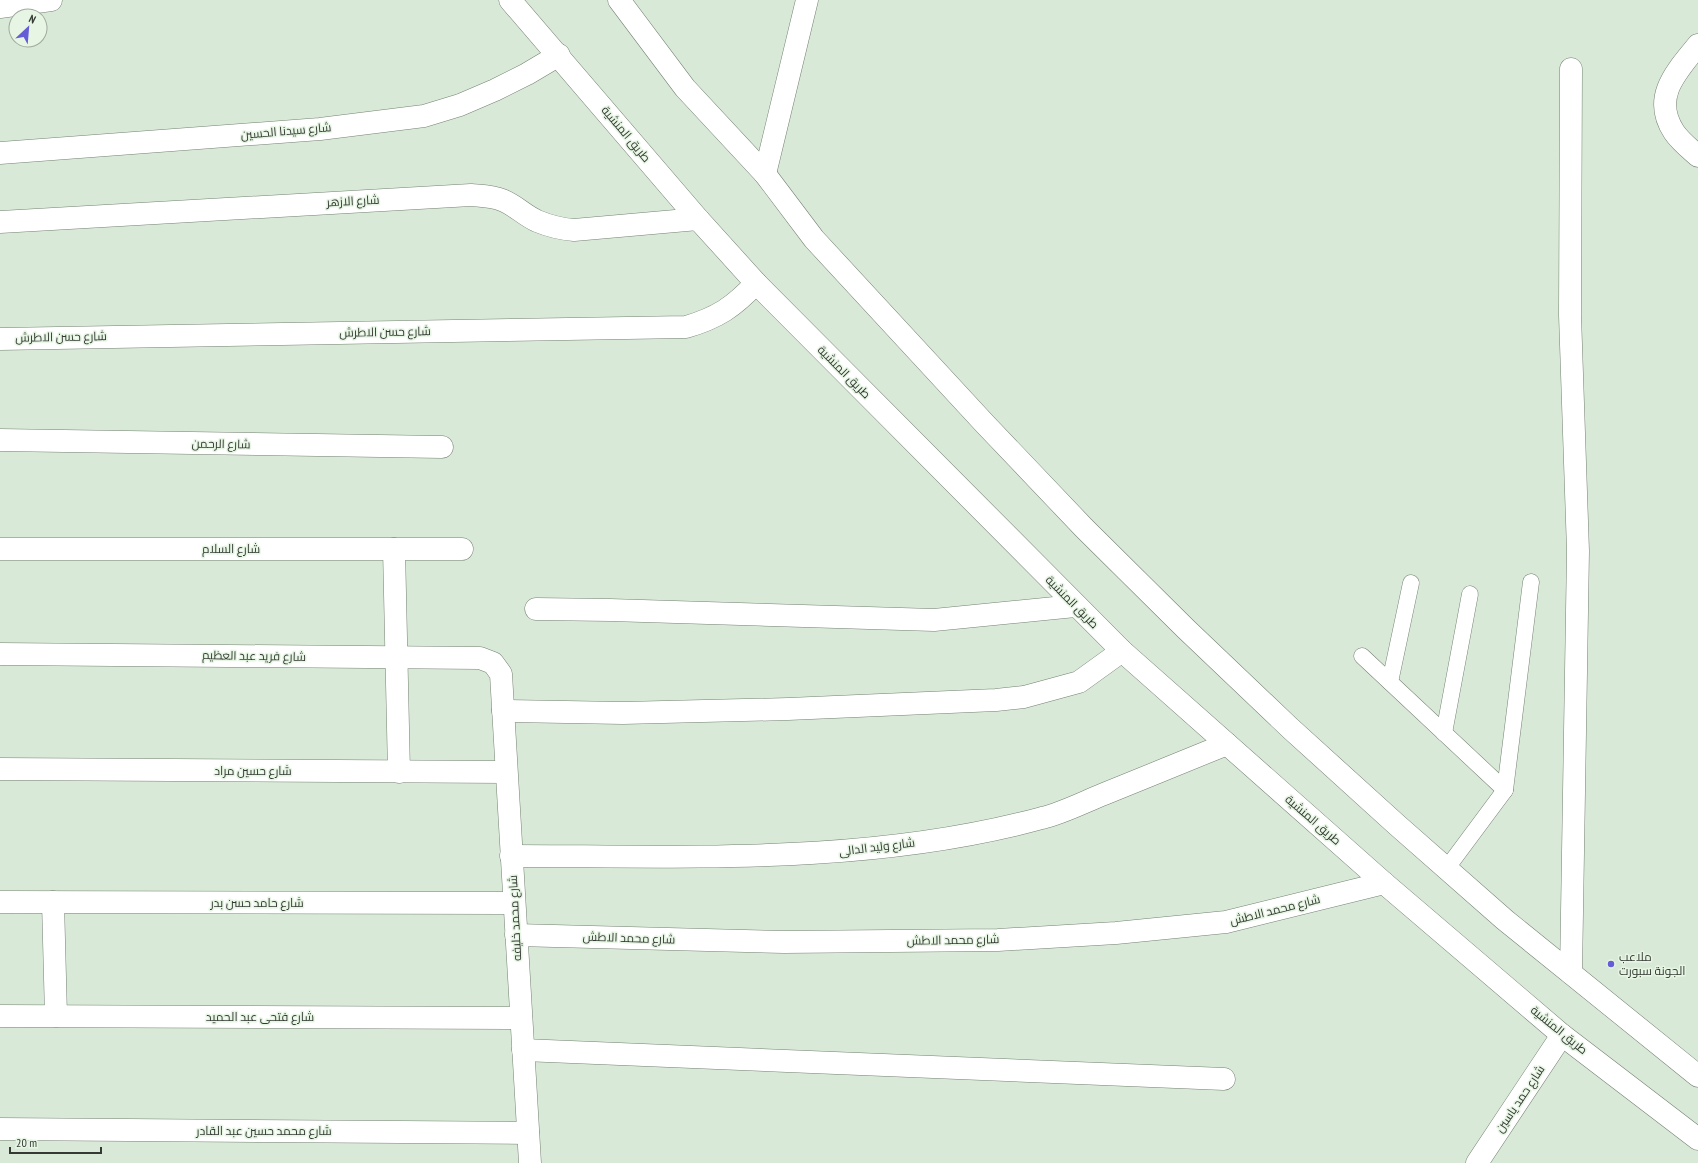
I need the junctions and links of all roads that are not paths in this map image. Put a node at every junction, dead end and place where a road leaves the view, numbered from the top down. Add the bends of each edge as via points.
1 (51, 0) edge
2 (510, 0) edge
3 (618, 0) edge
4 (807, 0) edge
5 (0, 7) edge
6 (1698, 45) edge
7 (559, 55) junction
8 (1571, 69) dead end
9 (0, 153) edge
10 (1698, 156) edge
11 (765, 174) junction
12 (698, 219) junction
13 (0, 222) edge
14 (756, 283) junction
15 (0, 338) edge
16 (0, 440) edge
17 (442, 447) dead end
18 (0, 549) edge
19 (394, 549) junction
20 (462, 549) dead end
21 (1531, 582) dead end
22 (1411, 583) dead end
23 (1470, 594) dead end
24 (1075, 606) junction
25 (536, 609) dead end
26 (1122, 651) junction
27 (0, 654) edge
28 (1362, 656) dead end
29 (396, 658) junction
30 (501, 674) joint
31 (1390, 682) junction
32 (503, 711) junction
33 (1444, 732) junction
34 (1227, 744) junction
35 (0, 769) edge
36 (399, 772) junction
37 (506, 772) junction
38 (1505, 790) junction
39 (511, 856) junction
40 (1446, 868) junction
41 (1384, 883) junction
42 (0, 902) edge
43 (53, 902) junction
44 (514, 903) junction
45 (516, 935) junction
46 (1570, 973) junction
47 (0, 1016) edge
48 (56, 1016) junction
49 (521, 1018) junction
50 (1562, 1035) junction
51 (523, 1050) junction
52 (1698, 1076) edge
53 (1224, 1079) dead end
54 (0, 1129) edge
55 (528, 1133) junction
56 (1698, 1139) edge
57 (530, 1163) edge
58 (1477, 1163) edge

1 - 5 street
2 - 7 street, طريق المنشية
3 - 11 street via 685,88
4 - 11 street
6 - 10 street via 1670,80 1666,98 1667,116 1674,132
7 - 9 street, شارع سيدنا الحسين via 495,90 460,105 424,116 320,129
7 - 12 street, طريق المنشية
8 - 46 street via 1570,315 1578,551
11 - 40 street via 814,239 1090,533 1290,728
12 - 13 street, شارع الازهر via 561,229 536,221 515,206 501,200 471,195
12 - 14 street, طريق المنشية
14 - 15 street, شارع حسن الاطرش via 742,299 725,312 686,327
14 - 24 street, طريق المنشية
16 - 17 street, شارع الرحمن
18 - 19 street, شارع السلام
19 - 20 street, شارع السلام
19 - 29 street
21 - 38 lane
22 - 31 lane
23 - 33 lane
24 - 25 street via 934,620
24 - 26 street, طريق المنشية
26 - 32 street via 1079,682 1024,697 996,700 623,713
26 - 34 street, طريق المنشية
27 - 29 street, شارع فريد عبد العظيم
28 - 31 lane
29 - 30 street, شارع فريد عبد العظيم via 480,658 493,663
29 - 36 street
30 - 32 street, شارع محمد خليفه
31 - 33 lane
32 - 37 street, شارع محمد خليفه
33 - 38 lane
34 - 39 street, شارع وليد الدالى via 1044,818 942,839 823,853 748,856
34 - 41 street, طريق المنشية
35 - 36 street, شارع حسين مراد
36 - 37 street, شارع حسين مراد
37 - 39 street, شارع محمد خليفه
38 - 40 lane
39 - 44 street, شارع محمد خليفه
40 - 46 street
41 - 45 street, شارع محمد الاطش via 1226,922 1108,934 998,940 792,942
41 - 50 street, طريق المنشية
42 - 43 street, شارع حامد حسن بدر
43 - 44 street, شارع حامد حسن بدر
43 - 48 street
44 - 45 street, شارع محمد خليفه
45 - 49 street, شارع محمد خليفه
46 - 52 street
47 - 48 street, شارع فتحى عبد الحميد
48 - 49 street, شارع فتحى عبد الحميد
49 - 51 street, شارع محمد خليفه
50 - 56 street, طريق المنشية
50 - 58 street, شارع حمد ياسين
51 - 53 street
51 - 55 street, شارع محمد خليفه
54 - 55 street, شارع محمد حسين عبد القادر
55 - 57 street, شارع محمد خليفه

